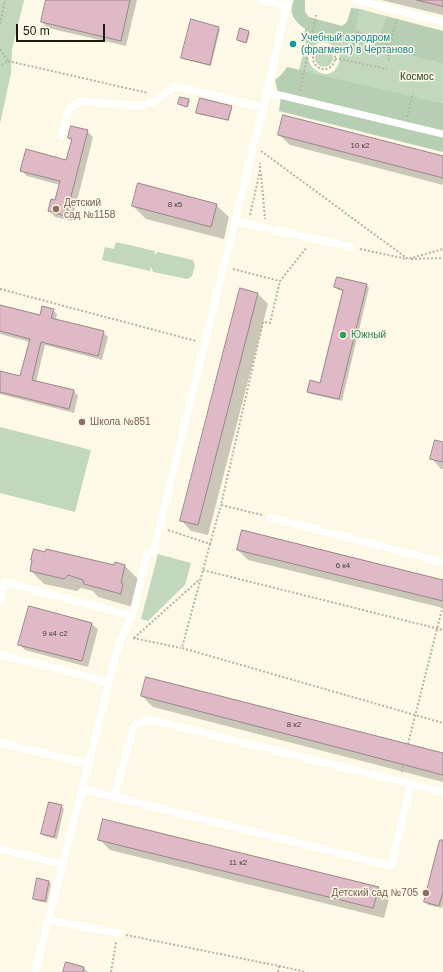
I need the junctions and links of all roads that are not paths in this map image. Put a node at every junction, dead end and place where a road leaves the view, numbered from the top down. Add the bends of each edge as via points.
1 (263, 0) edge
2 (356, 0) edge
3 (287, 3) edge
4 (443, 22) edge
5 (266, 92) junction
6 (262, 107) junction
7 (443, 134) edge
8 (61, 136) dead end
9 (235, 221) junction
10 (351, 247) road end
11 (271, 518) road end
12 (443, 562) edge
13 (0, 601) edge
14 (132, 616) junction
15 (0, 655) edge
16 (109, 683) junction
17 (0, 742) edge
18 (88, 764) junction
19 (411, 784) junction
20 (82, 789) junction
21 (443, 792) edge
22 (114, 797) junction
23 (0, 849) edge
24 (62, 864) junction
25 (48, 920) junction
26 (118, 934) road end
27 (35, 972) edge

1 - 3 lane
2 - 4 lane
3 - 5 lane
5 - 6 lane
5 - 7 lane
6 - 8 lane via 173,87 156,101 140,106 81,101 70,107
6 - 9 lane
9 - 10 lane
9 - 14 lane via 153,553 147,555
11 - 12 lane
13 - 14 lane via 5,582
14 - 16 lane via 122,636
15 - 16 lane
16 - 18 lane
17 - 18 lane
18 - 20 lane
19 - 21 lane
19 - 22 lane via 149,719 134,726
19 - 22 lane via 391,866
20 - 22 lane
20 - 24 lane
23 - 24 lane
24 - 25 lane
25 - 26 lane
25 - 27 lane

